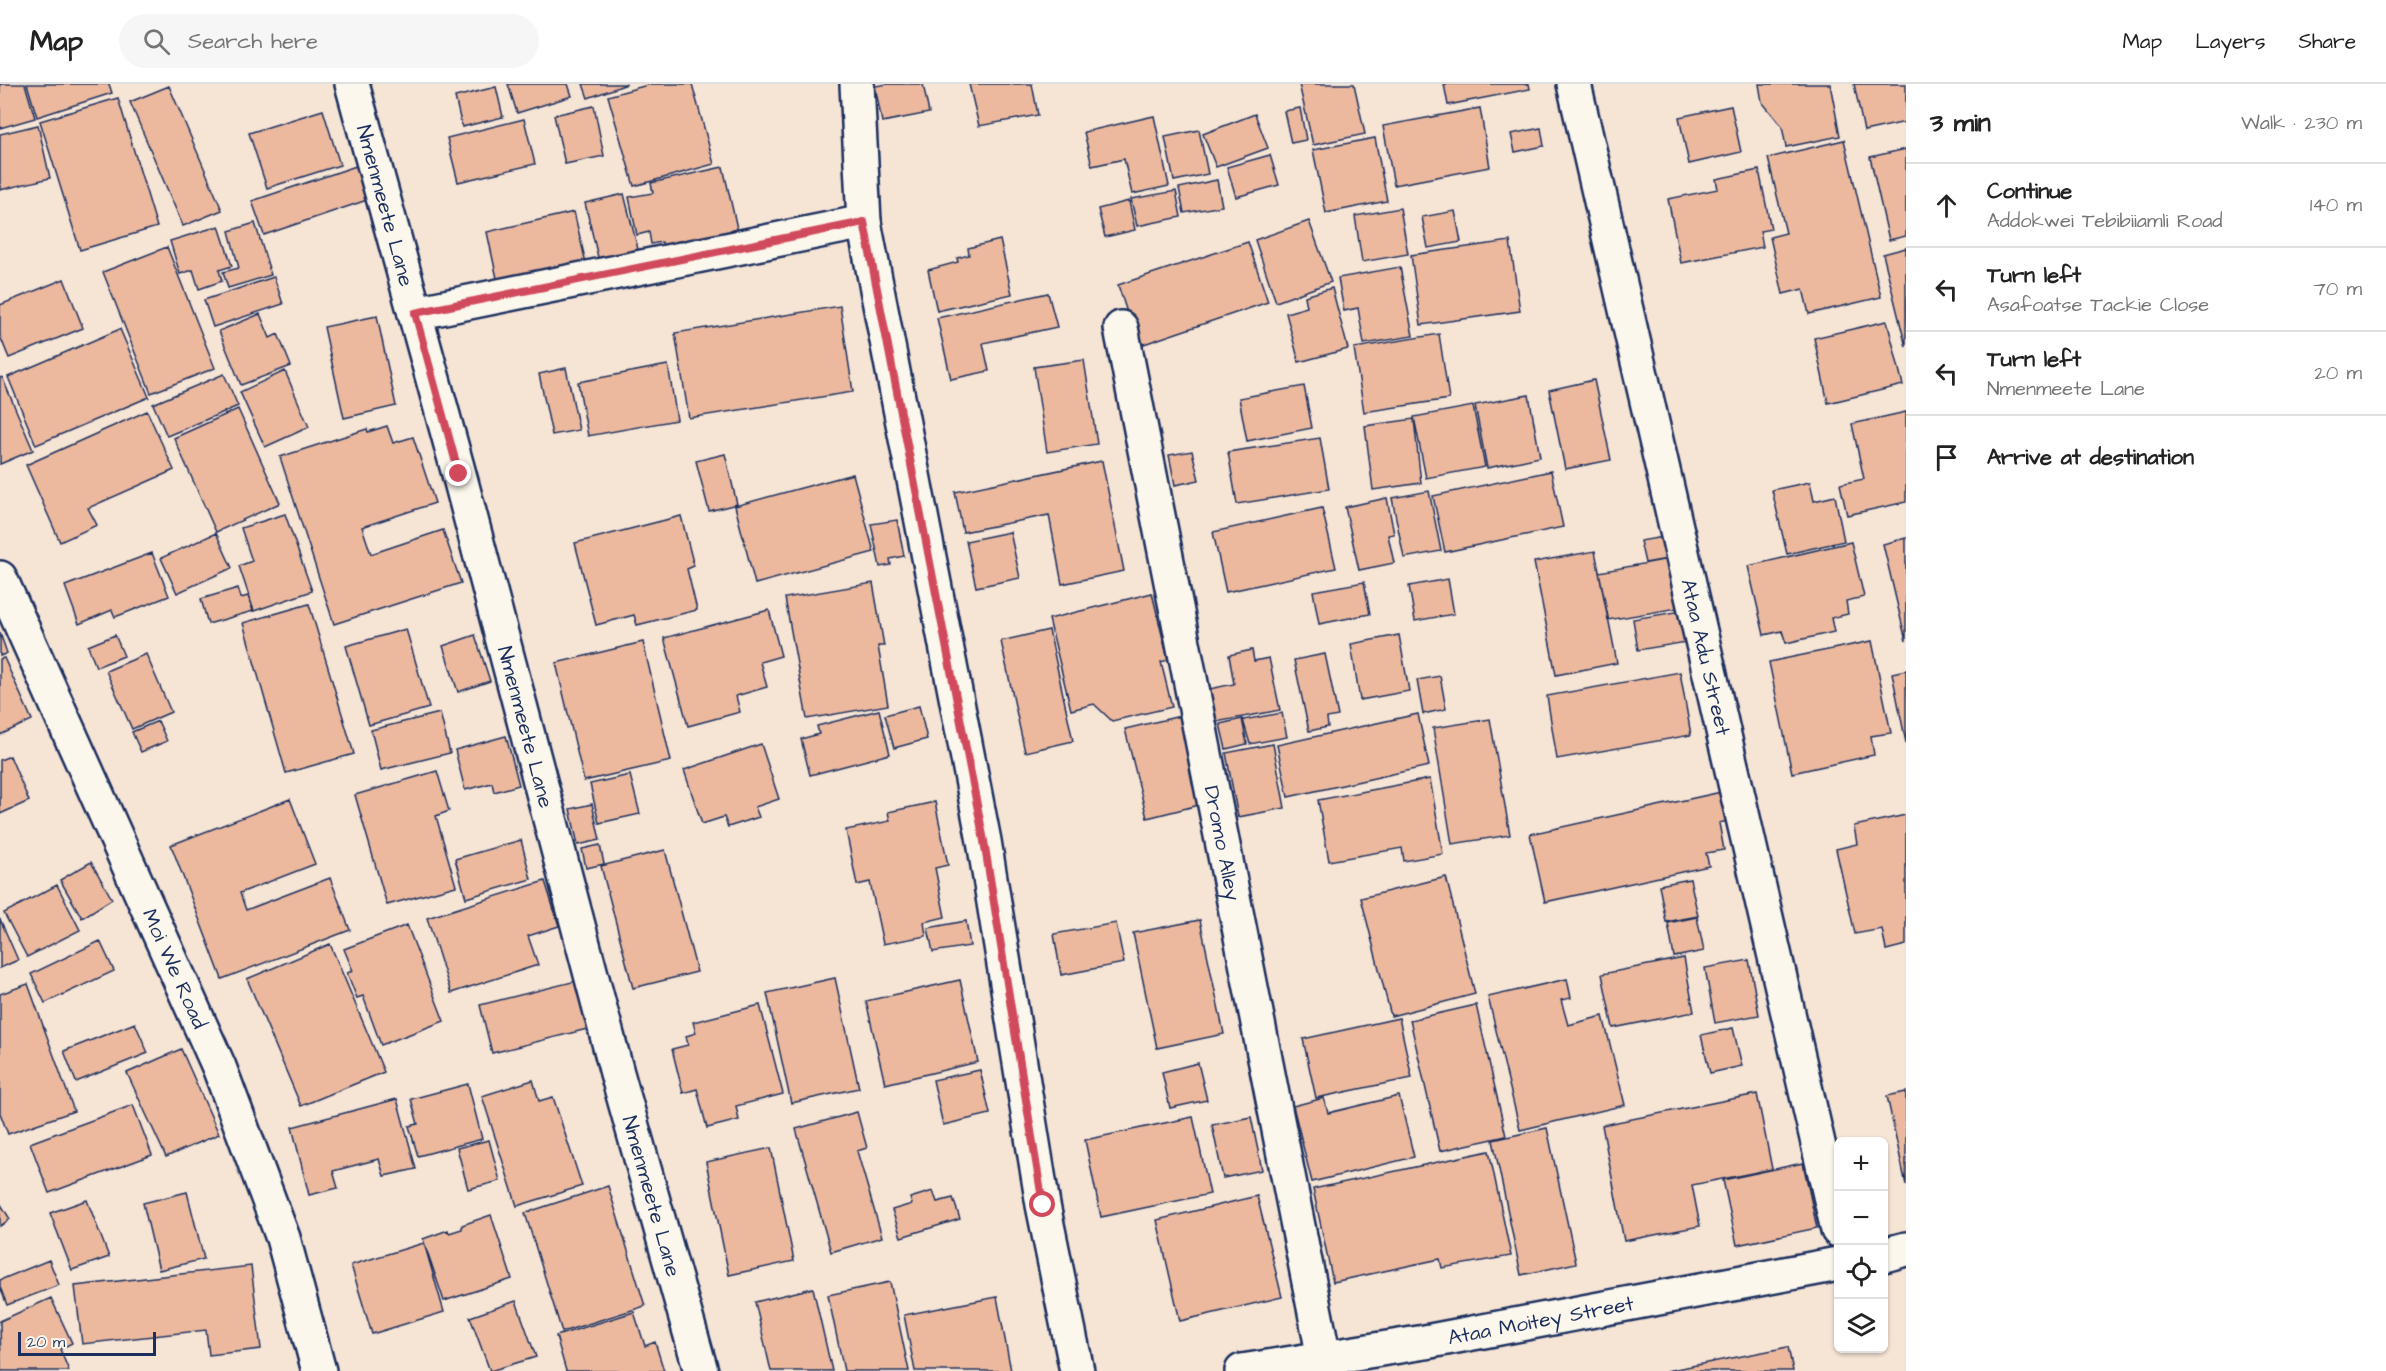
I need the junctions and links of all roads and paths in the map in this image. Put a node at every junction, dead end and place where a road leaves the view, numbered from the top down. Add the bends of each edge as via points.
1 (352, 84) edge
2 (857, 84) edge
3 (1574, 84) edge
4 (864, 222) junction
5 (415, 313) junction
6 (1121, 328) dead end
7 (0, 578) edge
8 (1834, 1208) edge
9 (1906, 1250) edge
10 (1888, 1253) edge
11 (1834, 1265) edge
12 (1324, 1358) junction
13 (319, 1371) edge
14 (701, 1371) edge
15 (1077, 1371) edge
16 (1242, 1371) edge

1 - 5 street, Nmenmeete Lane
2 - 4 street
3 - 8 street, Ataa Adu Street
4 - 5 street
4 - 15 street via 984,841 1043,1205
5 - 14 street, Nmenmeete Lane via 614,1061
6 - 12 street, Dromo Alley
7 - 13 street, Moi We Road via 219,1067 283,1238
9 - 10 street
11 - 12 street, Ataa Moitey Street
12 - 16 street, Ataa Moitey Street

